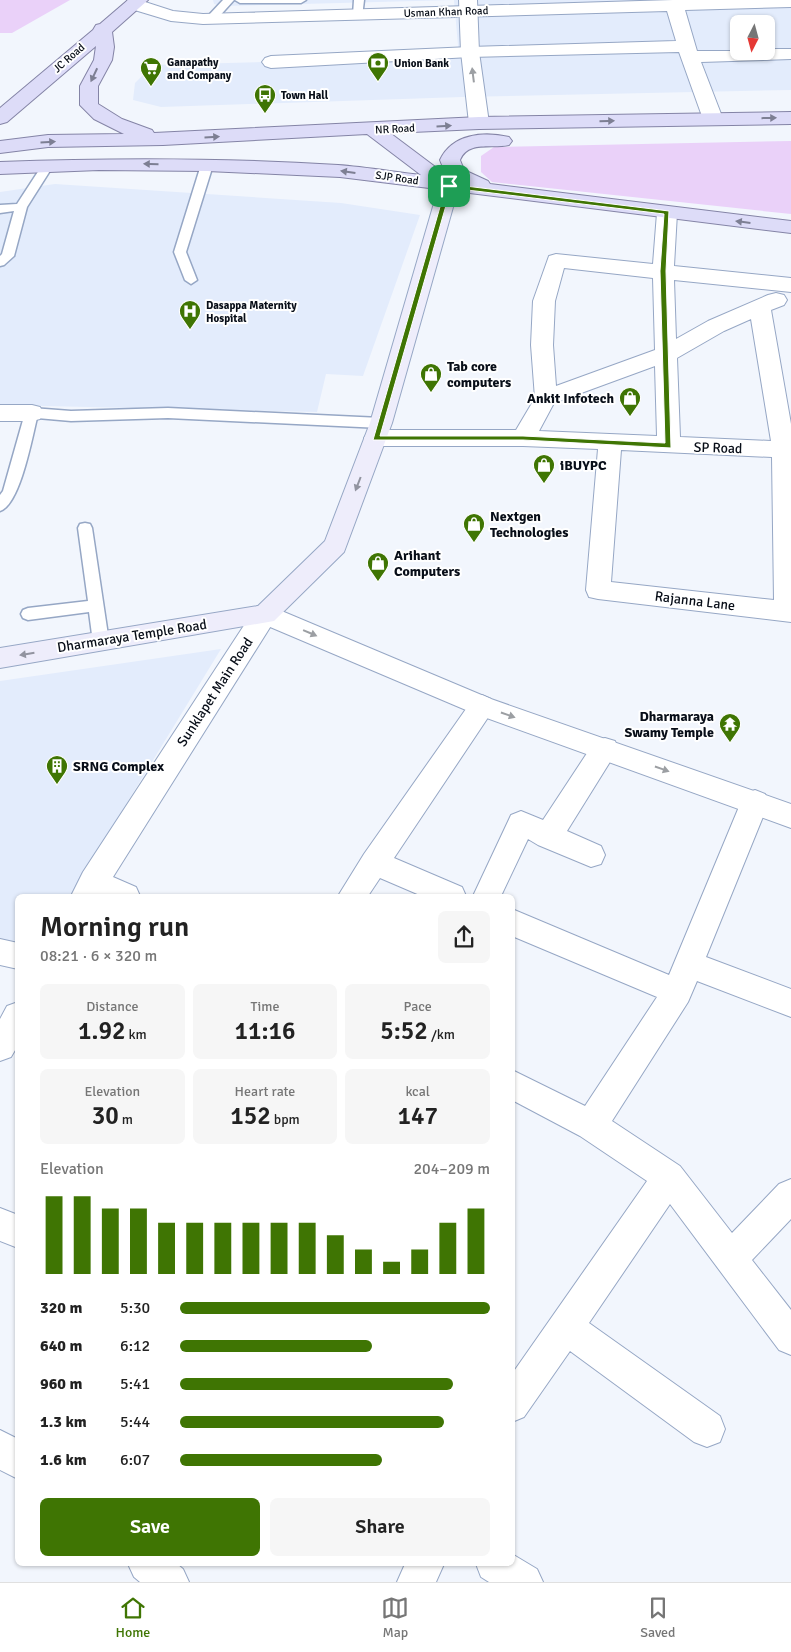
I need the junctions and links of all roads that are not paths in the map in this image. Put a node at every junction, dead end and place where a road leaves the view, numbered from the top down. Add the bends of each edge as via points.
1 (229, 0) edge
2 (240, 0) edge
3 (301, 0) edge
4 (136, 2) edge
5 (791, 2) edge
6 (608, 4) edge
7 (468, 6) edge
8 (674, 6) junction
9 (359, 7) edge
10 (212, 18) junction
11 (102, 29) junction
12 (470, 52) junction
13 (689, 52) junction
14 (791, 54) edge
15 (271, 62) dead end
16 (0, 118) edge
17 (791, 118) edge
18 (713, 119) junction
19 (479, 123) junction
20 (373, 130) junction
21 (791, 135) edge
22 (163, 139) junction
23 (0, 147) edge
24 (207, 164) junction
25 (47, 166) junction
26 (0, 168) edge
27 (449, 186) junction
28 (497, 192) junction
29 (21, 207) junction
30 (0, 209) edge
31 (667, 213) junction
32 (791, 227) edge
33 (0, 262) edge
34 (663, 271) junction
35 (191, 280) dead end
36 (791, 285) edge
37 (791, 293) edge
38 (760, 307) junction
39 (667, 354) junction
40 (546, 398) junction
41 (0, 413) edge
42 (32, 413) junction
43 (378, 430) junction
44 (523, 438) junction
45 (610, 443) junction
46 (669, 446) junction
47 (788, 450) edge
48 (0, 506) edge
49 (84, 528) dead end
50 (96, 606) junction
51 (789, 612) edge
52 (28, 614) dead end
53 (265, 614) junction
54 (101, 642) junction
55 (0, 658) edge
56 (482, 706) junction
57 (605, 749) junction
58 (755, 802) junction
59 (791, 816) edge
60 (548, 837) junction
61 (591, 855) dead end
62 (374, 863) junction
63 (89, 889) edge
64 (115, 894) edge
65 (353, 894) edge
66 (447, 894) edge
67 (488, 894) edge
68 (515, 923) edge
69 (0, 952) edge
70 (15, 955) edge
71 (688, 964) junction
72 (677, 992) junction
73 (791, 1003) edge
74 (15, 1021) edge
75 (0, 1047) edge
76 (515, 1086) edge
77 (591, 1124) junction
78 (669, 1177) junction
79 (791, 1196) edge
80 (0, 1224) edge
81 (15, 1231) edge
82 (731, 1258) junction
83 (566, 1327) junction
84 (791, 1338) edge
85 (515, 1401) edge
86 (707, 1429) dead end
87 (0, 1448) edge
88 (15, 1459) edge
89 (150, 1566) edge
90 (424, 1566) edge
91 (497, 1566) edge
92 (170, 1582) edge
93 (416, 1582) edge
94 (524, 1582) edge

1 - 10 lane
2 - 3 lane
4 - 10 street, Usman Khan Road via 172,16
4 - 11 main road, JC Road
5 - 8 street, Usman Khan Road
6 - 7 street, Usman Khan Road
6 - 8 street, Usman Khan Road
7 - 9 street, Usman Khan Road
7 - 12 street
8 - 13 street
9 - 10 street, Usman Khan Road
11 - 16 main road, JC Road
11 -> 22 main road via 106,47 89,86 89,105 97,114 117,124
12 - 13 street
12 - 15 street
19 -> 12 street
13 - 14 street
13 - 18 street
18 -> 17 main road, NR Road
19 -> 18 main road, NR Road
20 -> 19 main road, NR Road
22 -> 20 main road, NR Road
20 - 27 main road
21 - 28 main road via 470,142 456,149 450,160 455,172
23 -> 22 main road, NR Road via 48,141
24 -> 25 main road, SJP Road
27 -> 24 main road, SJP Road via 340,171
24 - 35 lane via 180,252
25 - 26 main road, SJP Road
25 - 29 lane
27 - 28 main road, SJP Road
27 - 43 main road
28 - 31 main road, SJP Road
29 - 30 lane
29 - 33 lane via 8,256
32 -> 31 main road, SJP Road
31 - 34 street
34 - 36 street
34 - 39 street
34 - 40 street via 556,261 544,301 542,345
37 - 38 street
38 - 39 street via 716,326
38 - 47 street
39 - 40 street
39 - 46 street
40 - 44 street
41 - 42 street
42 - 43 lane via 71,416 168,413
42 - 48 lane via 10,492
43 - 44 street, SP Road
43 -> 53 main road via 335,546
44 - 45 street, SP Road
45 - 46 street, SP Road
45 - 51 street, Rajanna Lane via 598,590
46 - 47 street, SP Road
47 - 51 street
49 - 50 lane
50 - 52 lane
50 - 54 lane
53 - 54 main road, Dharmaraya Temple Road
53 -> 56 street
53 - 63 street, Sunklapet Main Road
54 -> 55 main road, Dharmaraya Temple Road
56 -> 57 street
56 - 62 street
57 -> 58 street
57 - 60 street
58 - 59 street
58 - 71 street
60 - 61 street
60 - 67 street via 521,823
62 - 65 street
62 - 66 street
63 - 64 street
68 - 72 street
69 - 70 street
71 - 72 street
71 - 73 street
72 - 77 street
74 - 75 street
76 - 77 street
77 - 78 street
78 - 82 street
78 - 83 street
79 - 82 street
80 - 81 street
82 - 84 street
83 - 85 street
83 - 86 street
87 - 88 street
89 - 92 street
90 - 93 street
91 - 94 street

